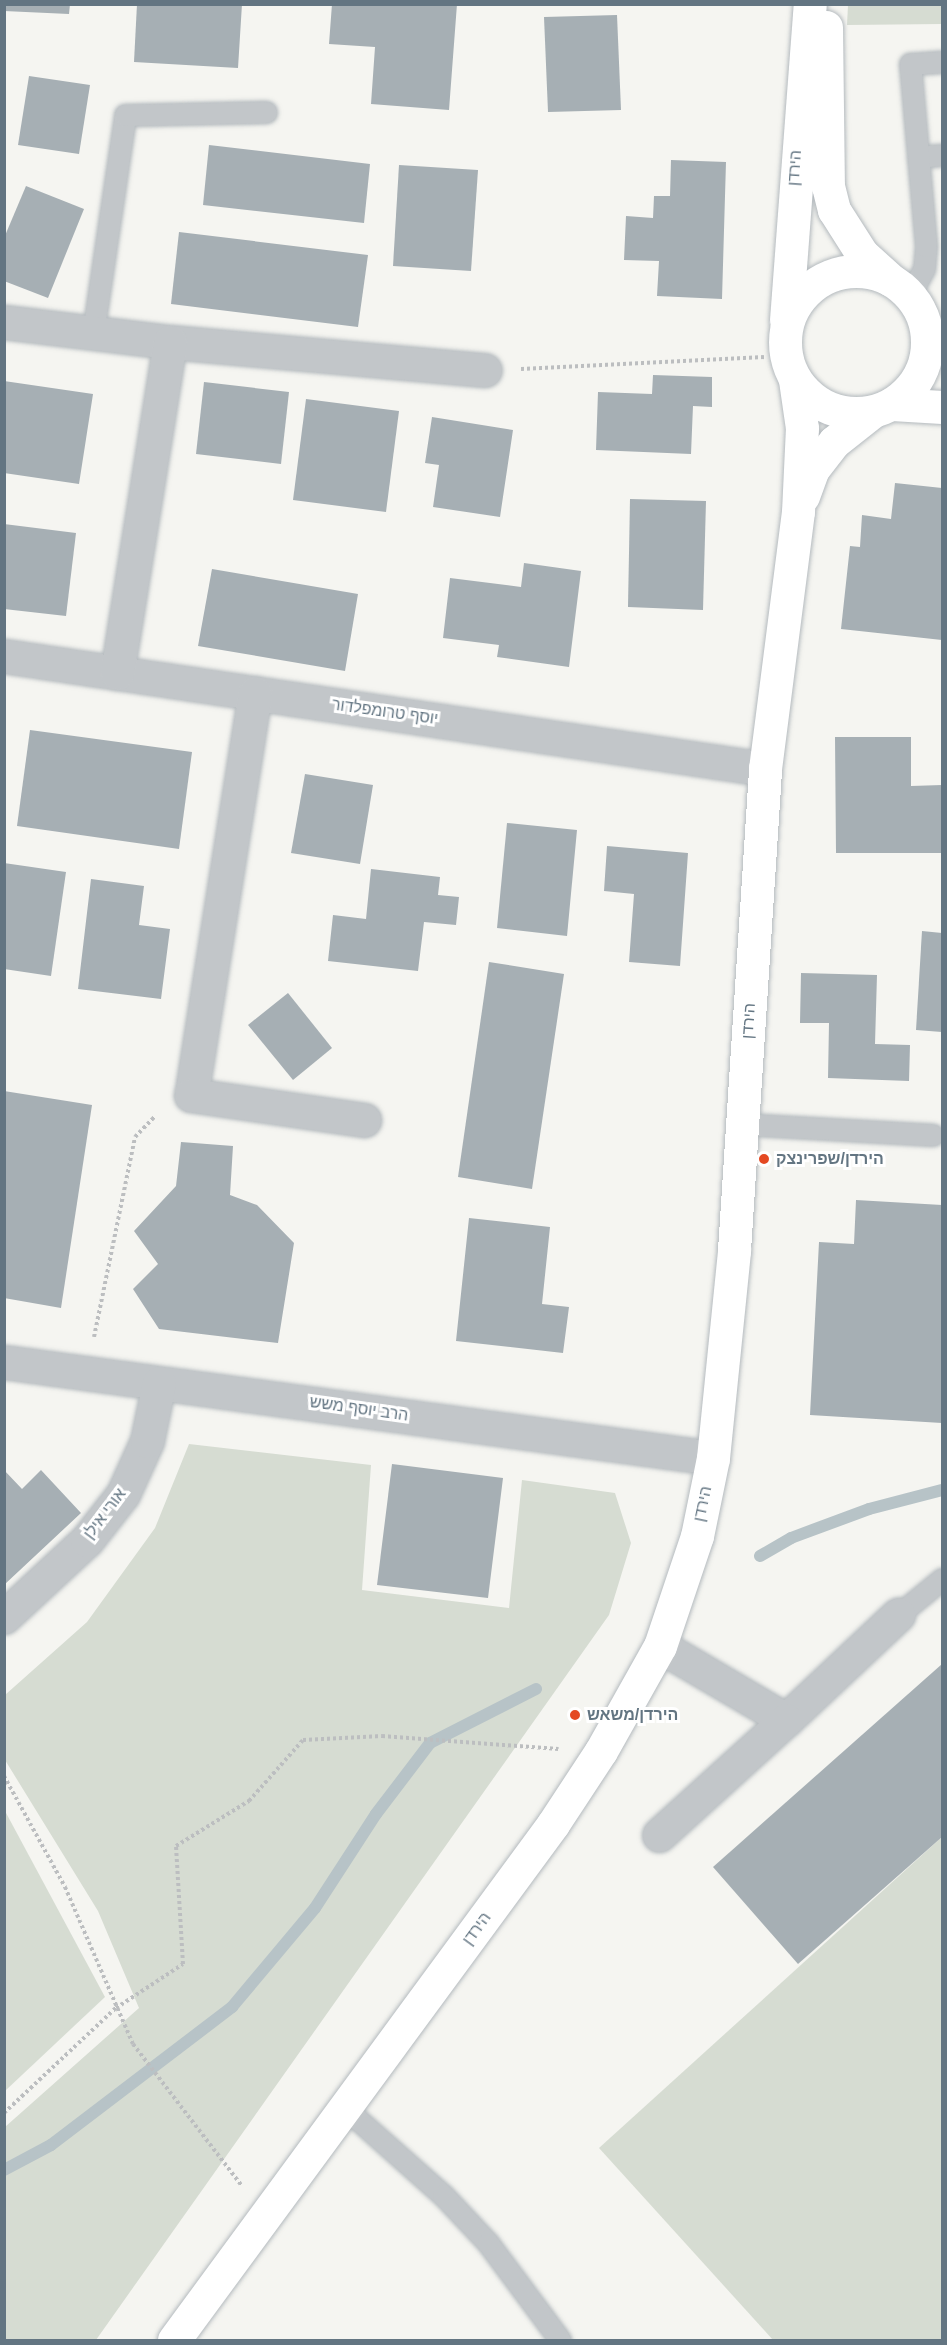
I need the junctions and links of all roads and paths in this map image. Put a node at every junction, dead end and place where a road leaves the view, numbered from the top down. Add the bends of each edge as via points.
1 (810, 4) edge
2 (826, 4) edge
3 (942, 62) edge
4 (266, 112) dead end
5 (942, 155) edge
6 (918, 157) junction
7 (900, 287) junction
8 (4, 322) edge
9 (93, 333) junction
10 (934, 340) edge
11 (170, 342) junction
12 (789, 356) junction
13 (485, 370) joint
14 (942, 407) edge
15 (882, 408) junction
16 (798, 512) junction
17 (4, 656) edge
18 (117, 672) junction
19 (255, 693) junction
20 (765, 769) junction
21 (155, 1116) dead end
22 (364, 1120) dead end
23 (743, 1124) junction
24 (933, 1135) dead end
25 (92, 1348) dead end
26 (4, 1362) edge
27 (159, 1383) junction
28 (713, 1458) junction
29 (942, 1580) edge
30 (898, 1615) joint
31 (4, 1617) edge
32 (660, 1646) junction
33 (786, 1720) junction
34 (601, 1750) junction
35 (4, 1776) edge
36 (659, 1835) dead end
37 (116, 2008) junction
38 (346, 2109) junction
39 (4, 2113) edge
40 (266, 2217) junction
41 (174, 2340) edge
42 (560, 2340) edge

1 - 12 street, הירדן via 796,149
2 - 7 street, הירדן via 828,186 843,229 862,254
3 - 6 lane via 910,64
4 - 9 lane via 125,115
5 - 6 lane
6 - 7 lane via 926,246 924,269
7 - 10 street
7 - 12 street via 867,271 842,272 819,281 793,308
8 - 9 street
9 - 11 street
10 - 15 street via 928,342 923,367 911,388
11 - 13 street
11 - 18 street
12 - 13 path
12 - 15 street via 824,406 847,413
12 - 16 street, הירדן via 802,428
14 - 15 street
15 - 16 street, הירדן via 834,442 813,469
16 - 20 street, הירדן
17 - 18 street, יוסף טרומפלדור
18 - 19 street, יוסף טרומפלדור
19 - 20 street, יוסף טרומפלדור
19 - 22 street via 191,1095
20 - 23 street, הירדן
21 - 25 path via 135,1137
23 - 24 lane
23 - 28 street, הירדן
26 - 27 street, הרב יוסף משש
27 - 28 street, הרב יוסף משש
27 - 31 street, אורי אילן via 147,1441 123,1494 87,1540
28 - 32 street, הירדן via 697,1536
29 - 30 lane
30 - 33 street
32 - 33 street
32 - 34 street, הירדן
33 - 36 street
34 - 37 path via 382,1736 303,1740 249,1801 176,1846 176,1899 183,1964
34 - 38 street, הירדן
35 - 37 path via 64,1887
37 - 39 path
37 - 40 path via 133,2044
38 - 40 street, הירדן
38 - 42 lane via 443,2195 488,2243
40 - 41 street, הירדן

